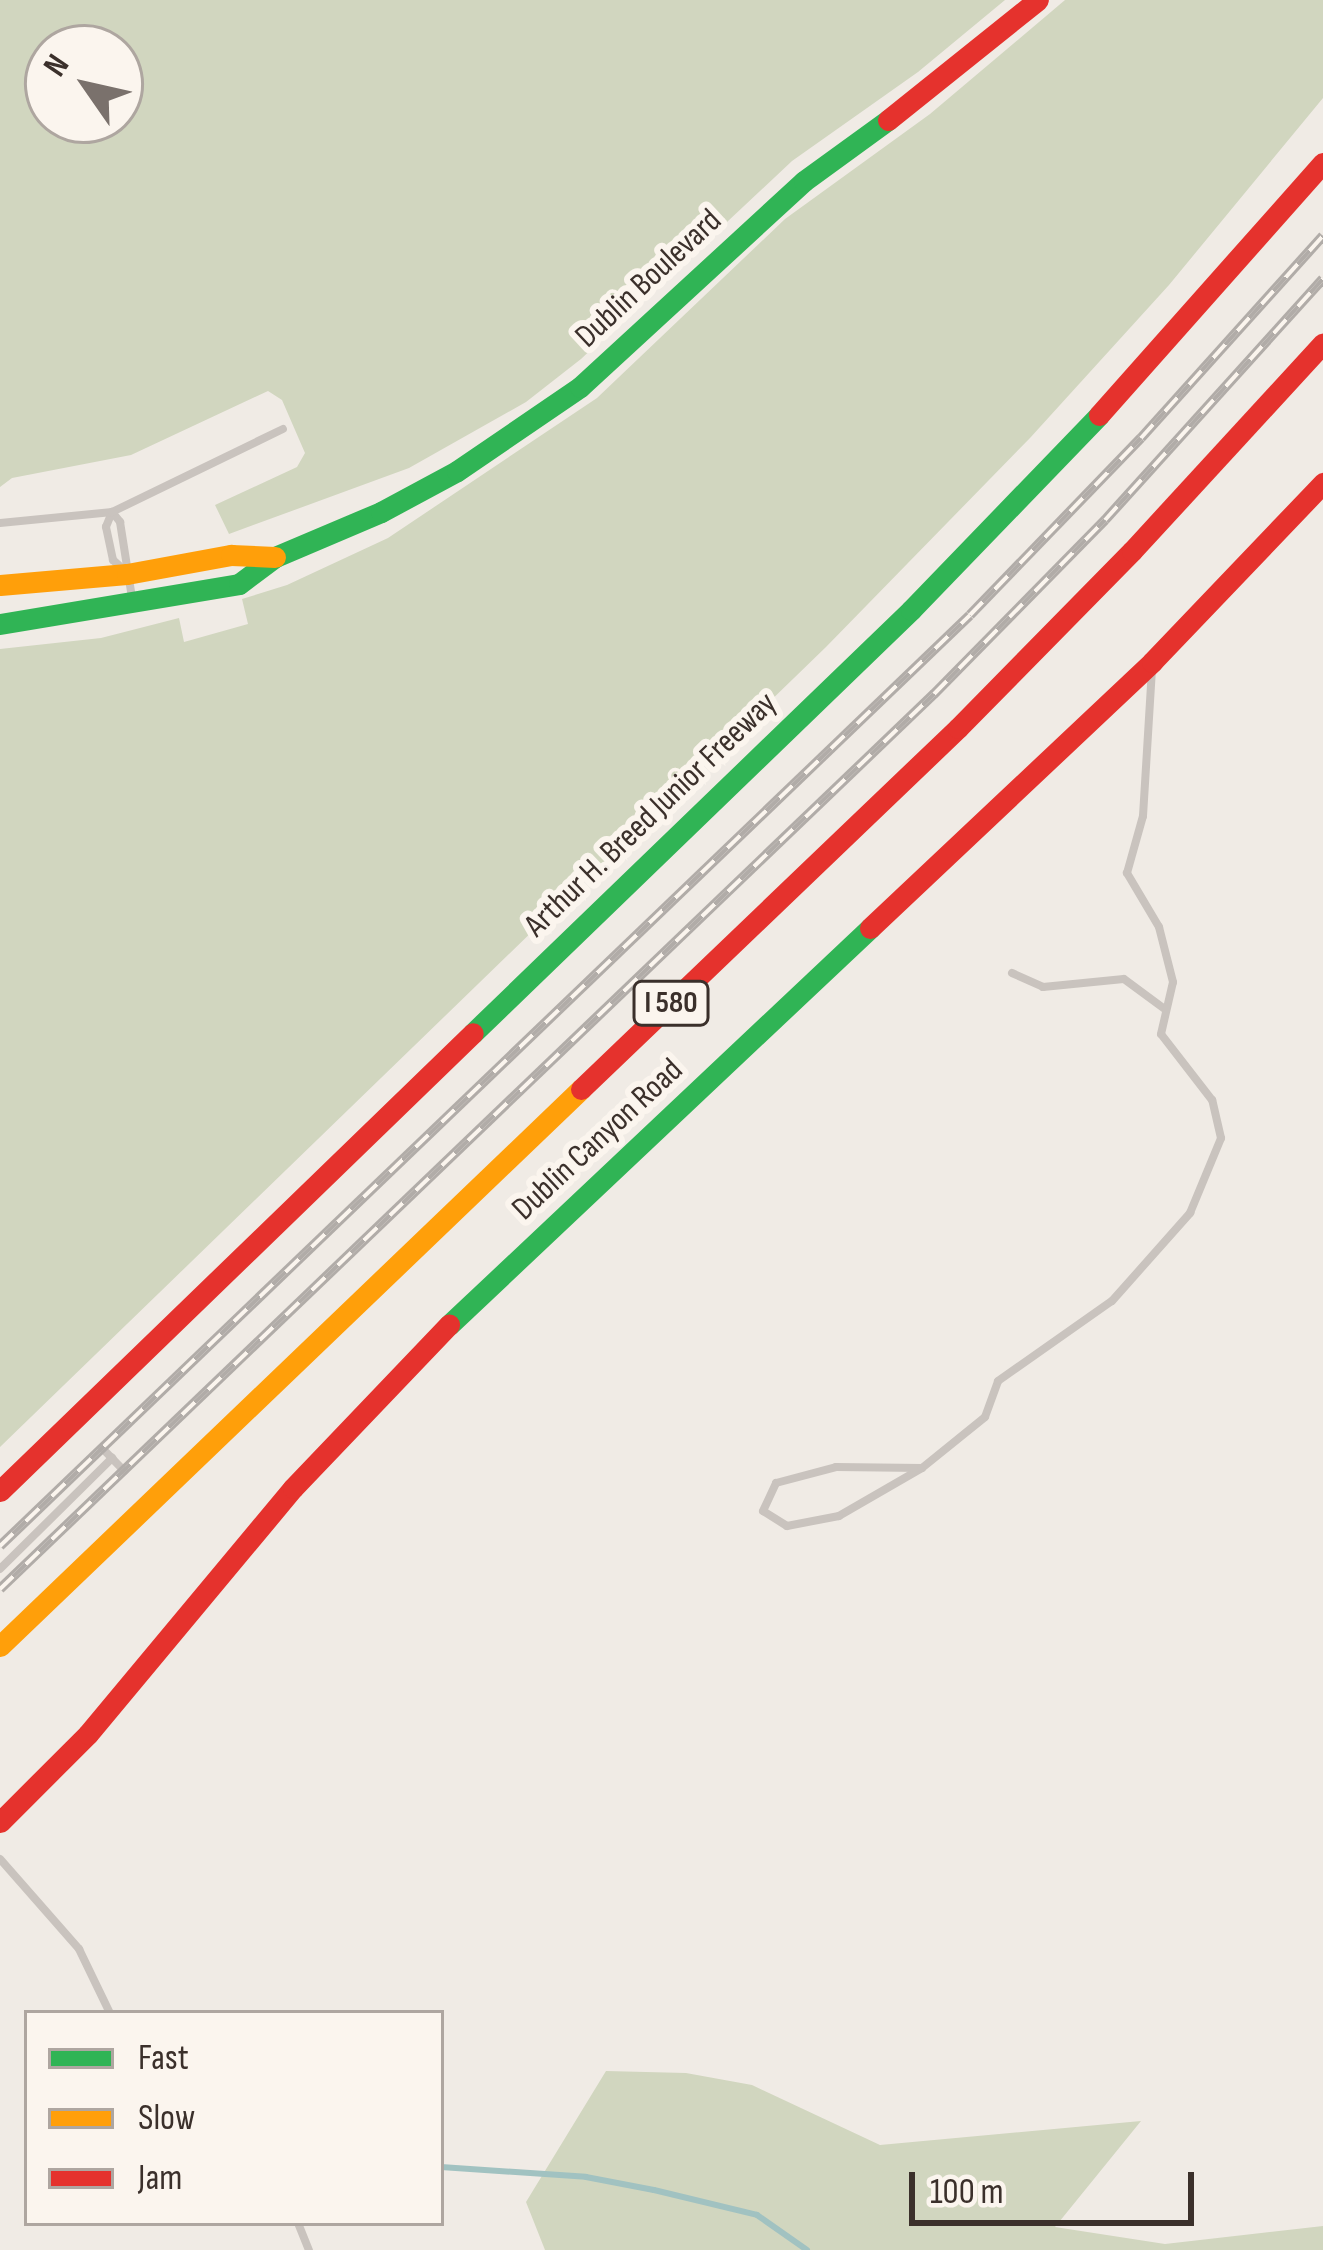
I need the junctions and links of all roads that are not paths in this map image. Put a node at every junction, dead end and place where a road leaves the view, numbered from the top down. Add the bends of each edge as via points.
1 (1038, 0) edge
2 (1323, 163) edge
3 (1323, 343) edge
4 (283, 429) dead end
5 (1323, 483) edge
6 (112, 512) junction
7 (0, 523) edge
8 (274, 557) junction
9 (127, 574) junction
10 (0, 586) edge
11 (133, 605) junction
12 (0, 624) edge
13 (1152, 662) junction
14 (1012, 973) dead end
15 (1166, 1010) junction
16 (103, 1448) dead end
17 (112, 1458) junction
18 (922, 1468) junction
19 (124, 1471) dead end
20 (0, 1491) edge
21 (0, 1569) edge
22 (0, 1646) edge
23 (0, 1822) edge
24 (0, 1859) edge
25 (109, 2010) edge

1 - 8 main road, Dublin Boulevard via 804,181 557,405 432,486
2 - 20 main road, Arthur H. Breed Junior Freeway via 1108,407 925,596
3 - 22 main road, I 580 via 958,728
4 - 6 lane
5 - 13 main road, Dublin Canyon Road
6 - 7 lane
6 - 9 lane via 106,527 113,560
8 - 9 main road, Dublin Boulevard via 231,555
8 - 11 main road, Dublin Boulevard via 239,584
9 - 10 main road, Dublin Boulevard
9 - 11 lane
11 - 12 main road, Dublin Boulevard
13 - 15 lane via 1143,816 1127,873 1159,927 1173,982
13 - 23 main road, Dublin Canyon Road via 418,1354 293,1487 88,1734
14 - 15 lane via 1043,987 1124,980
15 - 18 lane via 1161,1034 1212,1100 1221,1138 1190,1213 1112,1301 998,1381 985,1417
16 - 17 lane
17 - 19 lane
17 - 21 lane
18 - 18 lane via 836,1467 776,1483 764,1511 787,1526 839,1516
24 - 25 lane via 79,1949

